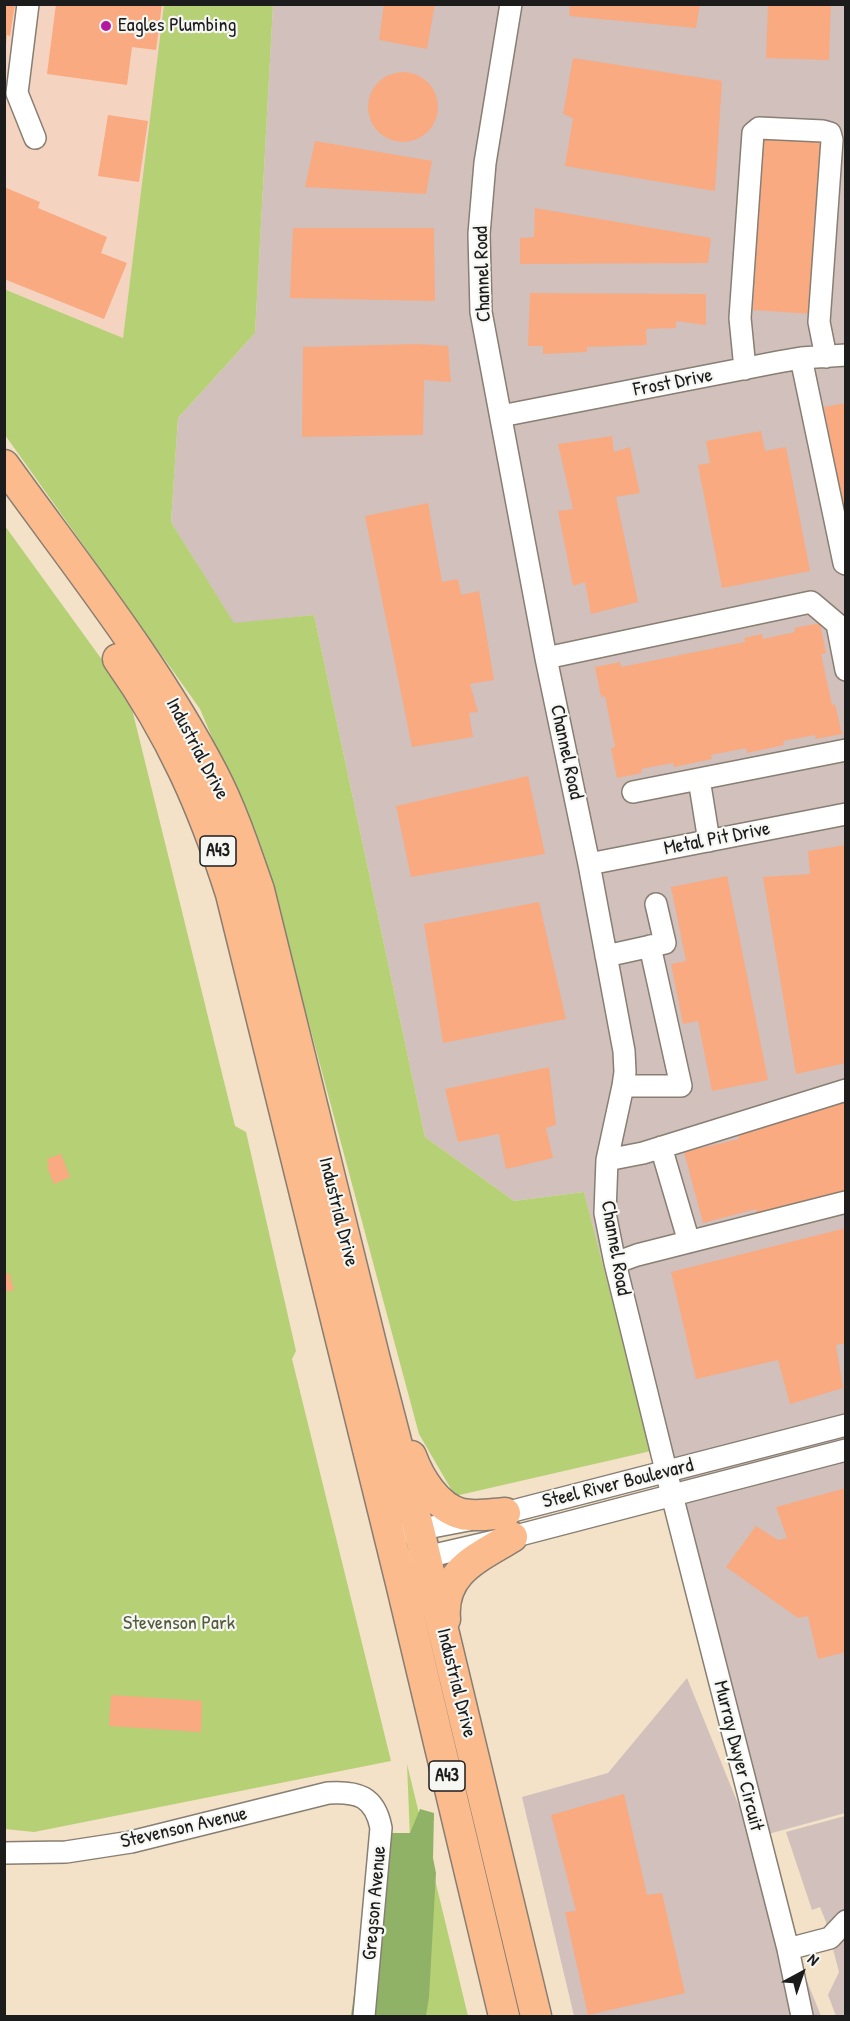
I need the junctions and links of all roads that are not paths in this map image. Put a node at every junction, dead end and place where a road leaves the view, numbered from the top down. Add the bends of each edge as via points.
1 (28, 4) edge
2 (511, 4) edge
3 (35, 138) dead end
4 (836, 356) edge
5 (801, 358) junction
6 (745, 369) junction
7 (501, 416) junction
8 (4, 465) edge
9 (4, 500) edge
10 (846, 564) edge
11 (546, 658) junction
12 (846, 670) edge
13 (846, 750) edge
14 (699, 779) junction
15 (633, 792) dead end
16 (846, 814) edge
17 (709, 841) junction
18 (589, 864) junction
19 (657, 904) dead end
20 (650, 946) junction
21 (606, 956) junction
22 (623, 1086) junction
23 (846, 1090) edge
24 (661, 1147) junction
25 (607, 1160) junction
26 (846, 1202) edge
27 (689, 1242) junction
28 (615, 1263) junction
29 (375, 1360) junction
30 (846, 1425) edge
31 (846, 1450) edge
32 (666, 1472) junction
33 (672, 1496) junction
34 (508, 1525) junction
35 (423, 1543) junction
36 (393, 1549) junction
37 (447, 1645) junction
38 (362, 1796) joint
39 (4, 1853) edge
40 (846, 1921) edge
41 (788, 1949) junction
42 (364, 2016) edge
43 (504, 2016) edge
44 (536, 2016) edge
45 (802, 2016) edge

1 - 3 street via 17,93
2 - 7 street, Channel Road via 485,163 479,234 481,312
4 - 5 street, Frost Drive
4 - 6 street via 819,322 830,133 759,128 753,133 740,318
5 - 6 street, Frost Drive
5 - 10 street
6 - 7 street, Frost Drive
7 - 11 street, Channel Road
8 - 29 highway, Industrial Drive / A43 via 159,681 213,774 239,830 259,890
9 - 36 highway, Industrial Drive / A43 via 140,690 170,740 214,839 231,894
11 - 12 street via 811,602 837,624
11 - 18 street, Channel Road
13 - 14 street
14 - 15 street
14 - 17 street
16 - 17 street, Metal Pit Drive
17 - 18 street, Metal Pit Drive
18 - 21 street, Channel Road
19 - 20 street via 665,943
20 - 21 street
20 - 22 street via 681,1086
21 - 22 street, Channel Road via 624,1051
22 - 25 street, Channel Road
23 - 24 street
24 - 25 street
24 - 27 street
25 - 28 street, Channel Road via 605,1213
26 - 27 street
27 - 28 street
28 - 32 street, Channel Road
29 - 34 highway via 414,1464 436,1497 449,1509
29 - 35 highway, Industrial Drive / A43
30 - 32 street, Steel River Boulevard
31 - 33 street, Steel River Boulevard
32 - 33 street, Channel Road
32 - 34 street, Steel River Boulevard
33 - 34 street, Steel River Boulevard
33 - 41 street, Murray Dwyer Circuit
34 - 35 street, Steel River Boulevard
34 - 37 highway via 452,1581 444,1604
35 - 36 street, Steel River Boulevard
35 - 36 street, Steel River Boulevard
35 - 37 highway, Industrial Drive / A43
36 - 43 highway, Industrial Drive / A43
37 - 44 highway, Industrial Drive / A43
38 - 39 street, Stevenson Avenue via 347,1791 328,1793 131,1842 66,1852
38 - 42 street, Gregson Avenue via 378,1815 381,1828
40 - 41 street via 830,1938
41 - 45 street, Murray Dwyer Circuit

